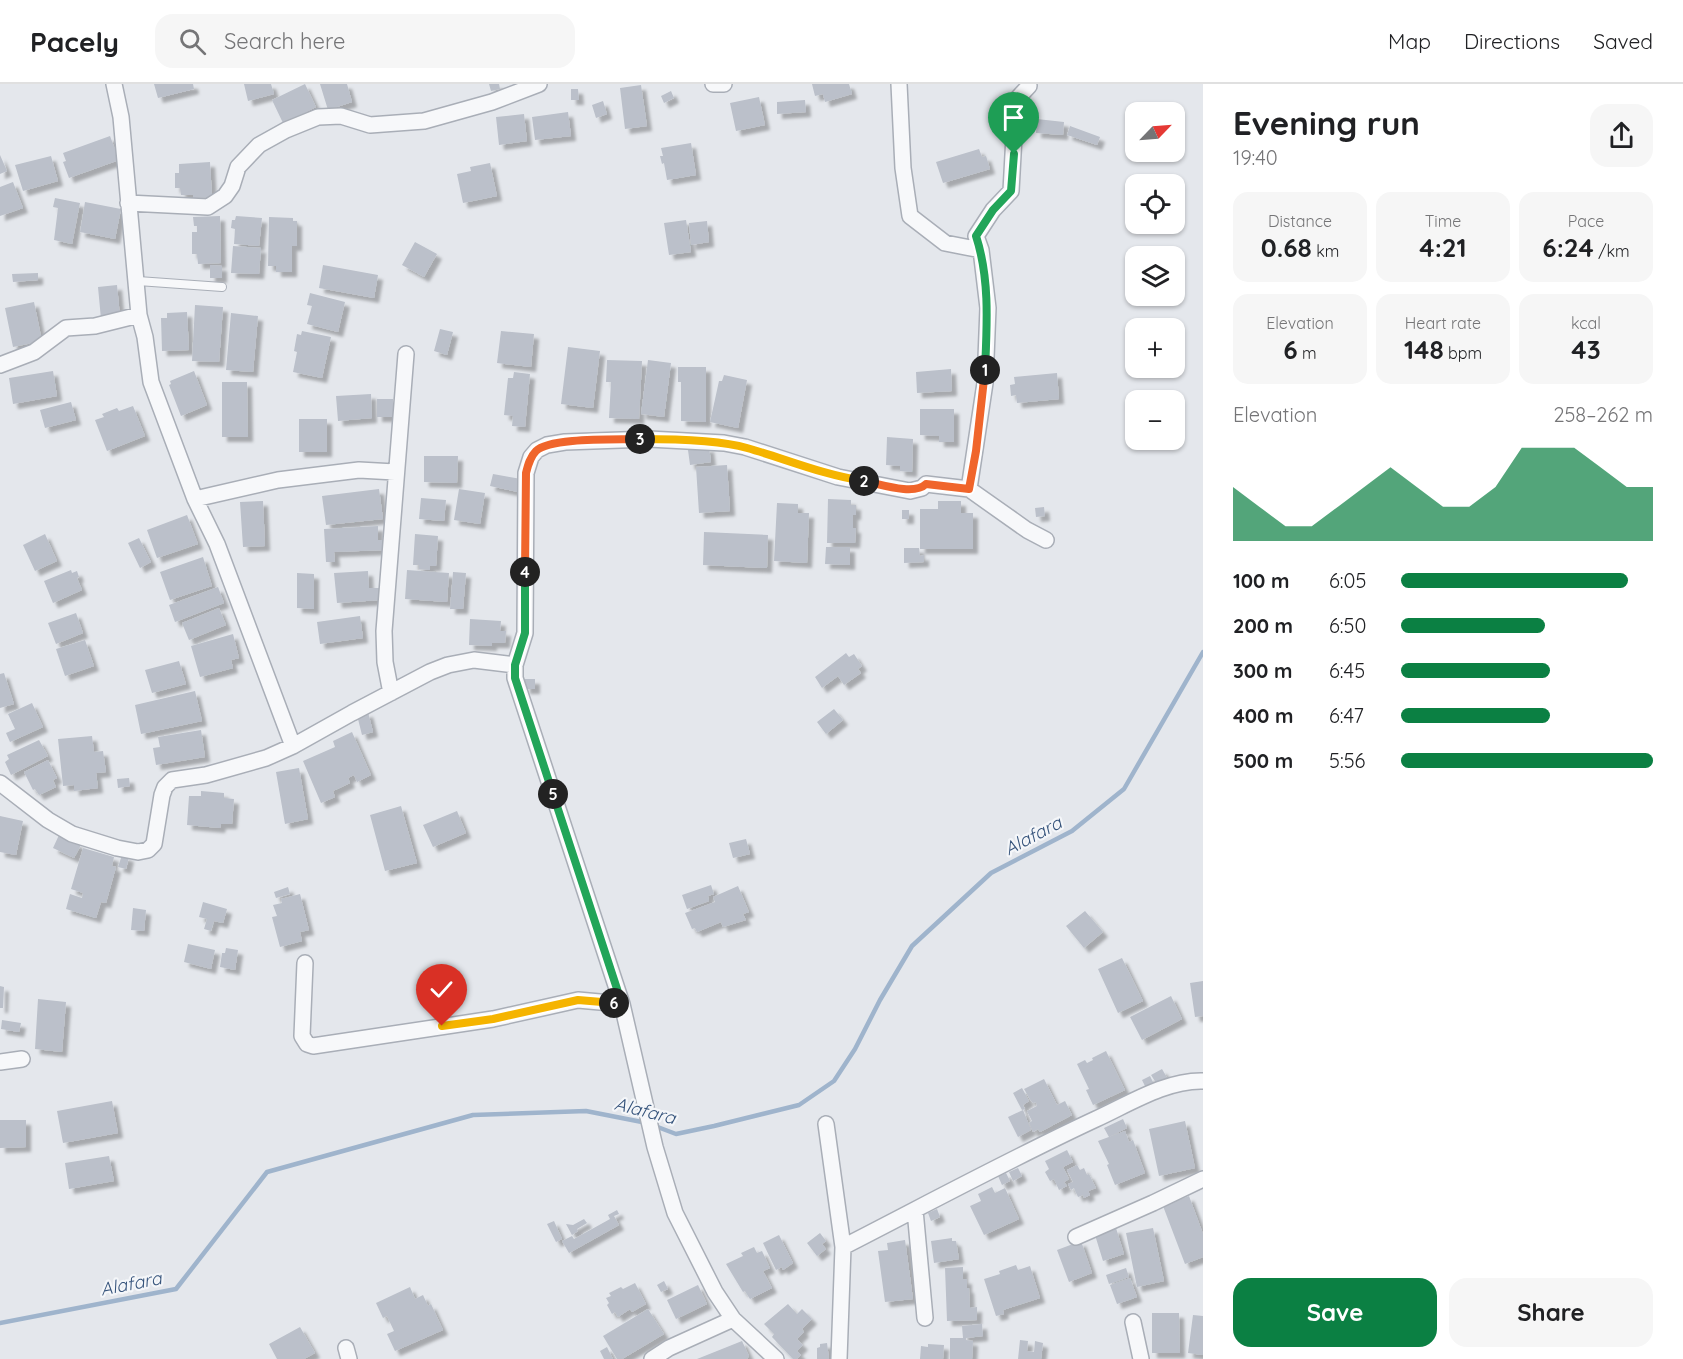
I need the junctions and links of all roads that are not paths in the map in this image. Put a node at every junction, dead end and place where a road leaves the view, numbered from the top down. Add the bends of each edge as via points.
1 (114, 84) edge
2 (539, 84) edge
3 (713, 84) edge
4 (724, 84) edge
5 (899, 84) edge
6 (1029, 86) dead end
7 (128, 203) junction
8 (981, 250) junction
9 (138, 281) junction
10 (222, 286) dead end
11 (139, 315) junction
12 (406, 354) dead end
13 (0, 365) edge
14 (396, 472) junction
15 (969, 489) junction
16 (195, 499) junction
17 (1046, 540) dead end
18 (515, 665) junction
19 (391, 693) junction
20 (293, 746) junction
21 (0, 783) edge
22 (305, 963) dead end
23 (622, 1004) junction
24 (22, 1059) dead end
25 (0, 1062) edge
26 (1203, 1081) edge
27 (826, 1124) dead end
28 (1203, 1179) edge
29 (915, 1210) junction
30 (1076, 1237) dead end
31 (843, 1247) junction
32 (926, 1318) dead end
33 (733, 1319) junction
34 (1133, 1322) dead end
35 (652, 1359) edge
36 (776, 1359) edge
37 (839, 1359) edge
38 (1141, 1359) edge

1 - 7 street via 121,117
2 - 7 street via 424,121 370,125 341,116 318,117 259,145 238,167 225,196 208,207
3 - 4 street
5 - 8 street via 910,216 945,243
6 - 8 street via 1016,99 1011,191 976,236
7 - 9 street
8 - 15 street via 988,308 985,383
9 - 10 lane
9 - 11 street
11 - 13 street via 95,326 66,328 34,352
11 - 16 street via 151,382
12 - 14 street
14 - 16 street via 359,470 278,480
14 - 19 street via 384,631
15 - 17 street
15 - 18 street via 926,484 910,491 838,477 724,443 649,439 547,445 531,457 526,473 525,633
16 - 20 street via 217,544
18 - 19 street via 474,660 448,665
18 - 23 street via 515,678
19 - 20 street
20 - 21 street via 216,773 172,780 162,795 154,844 138,852 72,834
22 - 23 street via 302,1036 313,1046 493,1019 578,1000
23 - 33 street via 675,1213
24 - 25 street
26 - 29 street via 1145,1096 1023,1153
27 - 31 street
28 - 30 street
29 - 31 street
29 - 32 street
31 - 37 street
33 - 35 street via 669,1347
33 - 36 street
34 - 38 street

